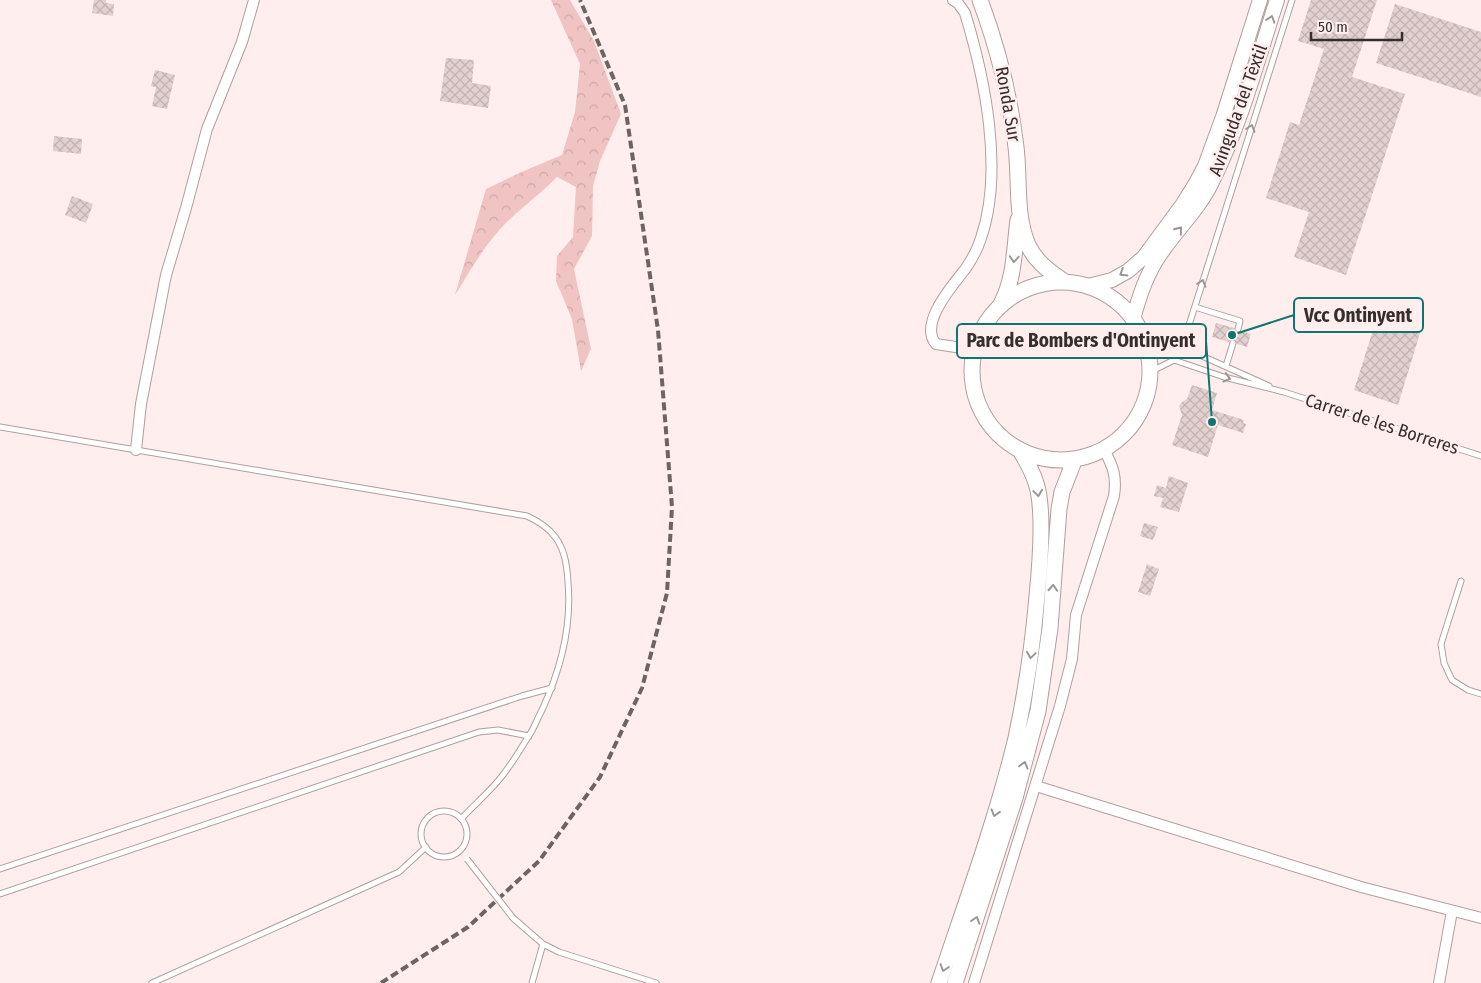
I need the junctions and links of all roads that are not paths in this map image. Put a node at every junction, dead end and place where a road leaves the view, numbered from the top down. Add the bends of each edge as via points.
1 (254, 0) edge
2 (953, 0) edge
3 (980, 0) edge
4 (1260, 0) edge
5 (1277, 0) edge
6 (1292, 0) edge
7 (1019, 211) junction
8 (1064, 282) junction
9 (1088, 286) junction
10 (1000, 307) junction
11 (1195, 307) junction
12 (1137, 326) junction
13 (1238, 330) dead end
14 (1233, 343) dead end
15 (1182, 346) junction
16 (975, 350) junction
17 (1174, 360) junction
18 (1226, 366) junction
19 (1150, 372) junction
20 (1284, 392) junction
21 (0, 427) edge
22 (1019, 449) junction
23 (1104, 449) junction
24 (136, 450) junction
25 (1481, 456) edge
26 (1074, 461) junction
27 (1461, 581) dead end
28 (552, 688) junction
29 (1481, 694) edge
30 (529, 736) junction
31 (1036, 786) junction
32 (461, 819) junction
33 (426, 847) junction
34 (460, 851) junction
35 (0, 869) edge
36 (0, 894) edge
37 (1452, 910) junction
38 (1481, 918) edge
39 (543, 944) junction
40 (152, 983) edge
41 (532, 983) edge
42 (656, 983) edge
43 (939, 983) edge
44 (955, 983) edge
45 (974, 983) edge
46 (1439, 983) edge

1 - 24 street via 242,42 207,129 166,275 141,404
2 - 16 street via 965,13 986,103 991,135 991,178 988,215 981,239 970,262 938,307 932,328 936,344
3 - 7 main road, Ronda Sur via 1009,95
4 -> 9 street, Avinguda del Tèxtil via 1223,117 1196,183 1144,256 1112,280
12 -> 5 street, Avinguda del Tèxtil via 1141,289 1157,259 1205,196 1223,159
11 -> 6 lane
7 - 8 main road, Ronda Sur via 1033,256
7 -> 10 main road, Ronda Sur via 1013,270
8 - 9 main road
8 - 10 main road via 1041,284 1019,293
9 - 12 main road via 1113,299
10 - 16 main road via 984,327
11 - 13 lane via 1240,321
11 - 15 lane
12 - 15 lane
12 - 19 main road via 1148,352
14 - 18 lane
15 - 17 lane
15 - 18 lane
16 - 22 main road via 972,373 982,410 1000,435
17 - 19 lane
17 -> 20 lane
18 - 20 lane
19 - 23 main road via 1146,395 1137,416 1114,443
20 - 25 lane, Carrer de les Borreres
21 - 24 lane
22 - 26 main road via 1042,458
22 -> 43 main road via 1037,484 1040,507 1039,570 1030,660 1002,787
23 - 26 main road
23 - 31 street via 1115,473 1114,496 1079,603 1072,659
24 - 28 lane via 538,520 556,537 562,550 567,564 570,599 564,649
44 -> 26 main road via 1015,798 1038,711 1050,628 1059,509
27 - 29 lane via 1441,644 1444,664 1452,680
28 - 30 lane
28 - 35 lane
30 - 32 lane via 499,780
30 - 36 lane via 498,730 479,732
31 - 37 street via 1361,887
31 - 45 street
32 - 33 lane via 448,812 433,814 423,826 422,840
32 - 34 lane via 467,839
33 - 34 lane via 431,853 446,857
33 - 40 lane via 398,872
34 - 39 lane, bridge via 513,918
37 - 38 street
37 - 46 street
39 - 41 lane
39 - 42 lane

